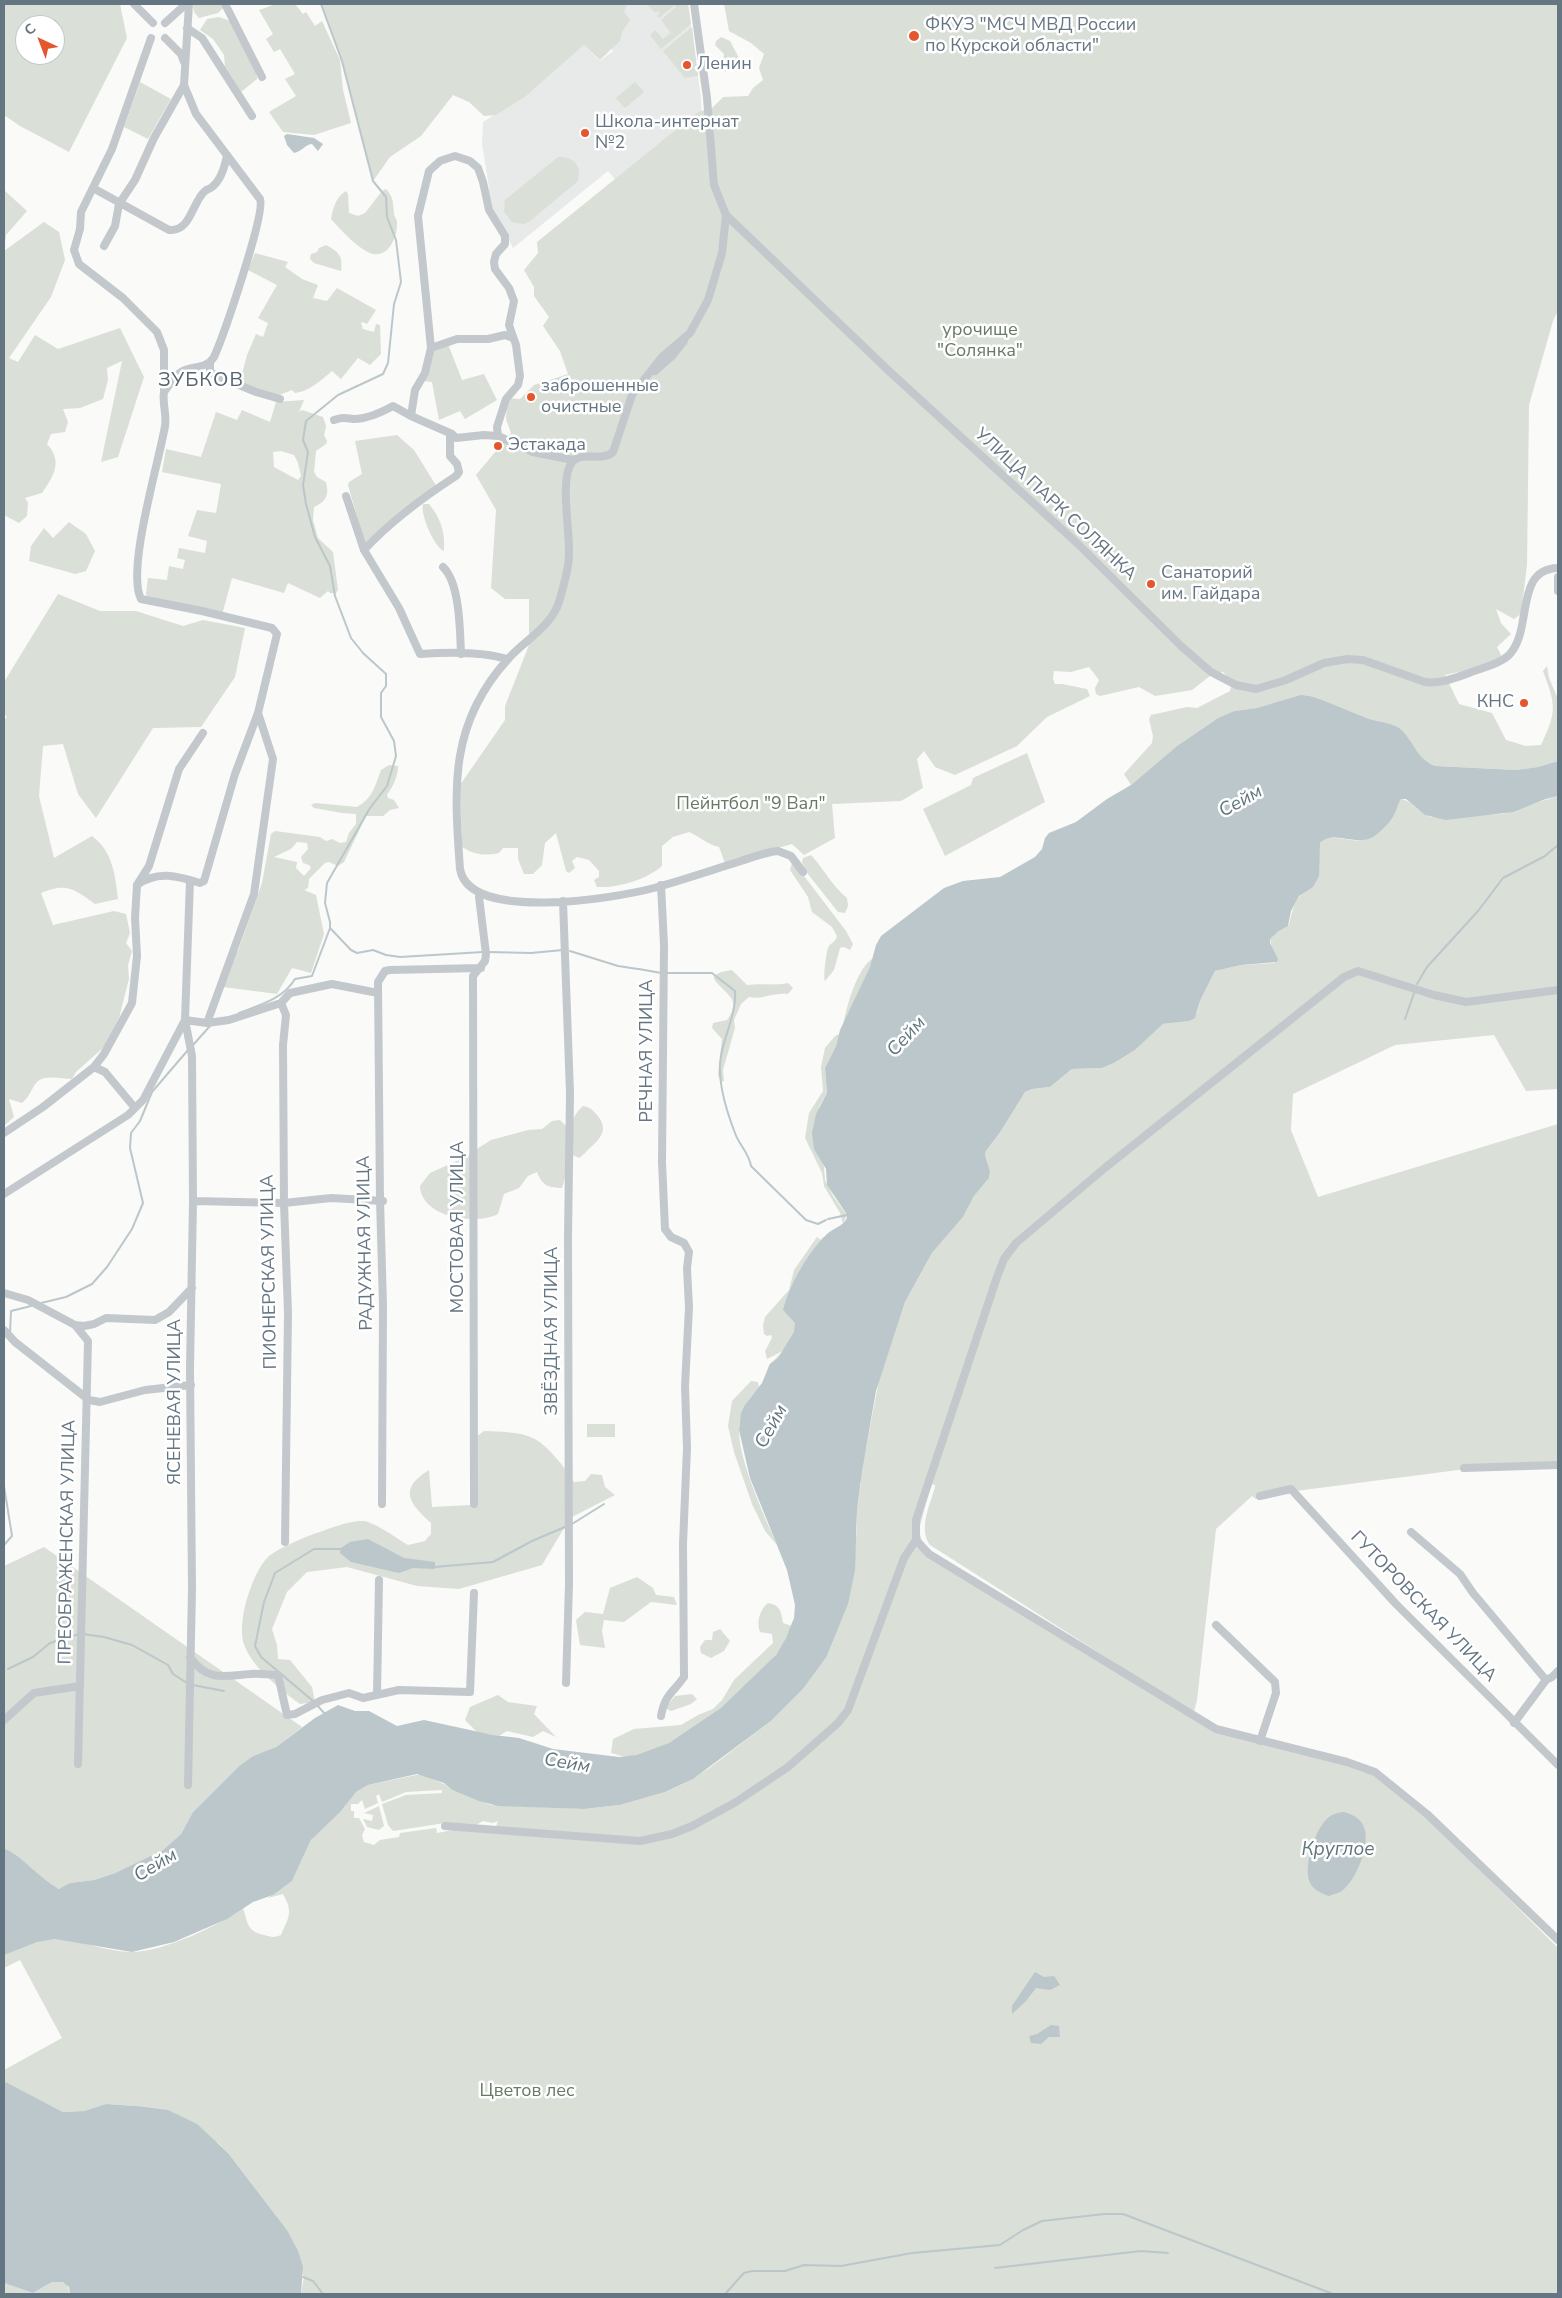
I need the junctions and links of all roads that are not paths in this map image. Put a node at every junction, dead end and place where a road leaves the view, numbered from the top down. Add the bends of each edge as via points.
1 (134, 4) edge
2 (188, 4) edge
3 (225, 4) edge
4 (694, 4) edge
5 (153, 23) dead end
6 (166, 23) dead end
7 (187, 28) junction
8 (151, 38) dead end
9 (165, 38) dead end
10 (185, 63) junction
11 (262, 77) dead end
12 (184, 85) junction
13 (252, 116) dead end
14 (227, 155) junction
15 (93, 188) junction
16 (119, 204) junction
17 (726, 215) junction
18 (104, 246) dead end
19 (513, 338) junction
20 (430, 348) junction
21 (210, 362) junction
22 (164, 392) junction
23 (280, 399) dead end
24 (411, 416) junction
25 (334, 420) dead end
26 (450, 434) junction
27 (498, 436) junction
28 (574, 460) junction
29 (346, 496) dead end
30 (364, 550) junction
31 (443, 567) dead end
32 (1558, 568) edge
33 (1558, 577) edge
34 (1558, 591) edge
35 (461, 654) junction
36 (507, 659) junction
37 (258, 713) junction
38 (202, 733) dead end
39 (803, 872) dead end
40 (190, 880) junction
41 (137, 885) junction
42 (662, 885) junction
43 (480, 893) junction
44 (563, 901) junction
45 (480, 968) junction
46 (1558, 990) edge
47 (378, 992) junction
48 (281, 1003) junction
49 (185, 1020) junction
50 (207, 1024) junction
51 (94, 1068) junction
52 (136, 1108) junction
53 (4, 1133) edge
54 (4, 1194) edge
55 (193, 1201) junction
56 (381, 1201) junction
57 (284, 1203) junction
58 (192, 1288) junction
59 (4, 1293) edge
60 (75, 1325) junction
61 (4, 1330) edge
62 (190, 1385) junction
63 (87, 1398) junction
64 (1558, 1465) edge
65 (1464, 1468) dead end
66 (1260, 1496) dead end
67 (382, 1504) dead end
68 (474, 1504) dead end
69 (1411, 1532) dead end
70 (916, 1540) junction
71 (286, 1542) dead end
72 (379, 1580) dead end
73 (474, 1593) dead end
74 (1216, 1625) dead end
75 (190, 1656) junction
76 (1558, 1671) edge
77 (1546, 1680) junction
78 (566, 1683) dead end
79 (80, 1686) junction
80 (377, 1695) junction
81 (661, 1716) dead end
82 (4, 1720) edge
83 (1514, 1723) junction
84 (1260, 1741) junction
85 (78, 1764) dead end
86 (1558, 1765) edge
87 (188, 1785) dead end
88 (445, 1826) dead end
89 (1558, 1940) edge

1 - 5 street
2 - 6 street
2 - 7 street
3 - 11 street
4 - 17 street, УЛИЦА ПАРК СОЛЯНКА via 707,98 714,185
7 - 10 street
7 - 13 street via 202,38
8 - 15 street via 112,149
9 - 10 street
10 - 12 street
12 - 14 street via 196,114
12 - 16 street via 135,180
14 - 16 street via 225,167 214,185 205,191 186,222 174,230
14 - 21 street via 260,199 262,208 223,332
15 - 16 street
15 - 22 street via 81,212 74,250 79,264 123,298 157,332 164,350
16 - 18 street via 114,226
17 - 28 street via 722,253 712,290 697,322 687,336 662,357 632,395 612,452 604,457
17 - 32 street, УЛИЦА ПАРК СОЛЯНКА via 902,383 1078,544 1181,646 1211,672 1236,685 1264,688 1324,662 1348,659 1363,660 1425,682 1456,678 1508,656 1524,624 1530,585 1544,571
19 - 20 street via 506,334 488,339 457,339
19 - 20 street via 509,325 513,296 495,269 494,258 505,244 505,236 488,210 481,176 475,164 455,156 440,161 429,171 418,216
19 - 27 street via 520,381 506,398 497,427
20 - 24 street via 425,372 415,390
21 - 22 street via 181,372
21 - 23 street via 210,372 215,375
22 - 37 street via 165,426 137,565 138,593 141,599 276,630
24 - 25 street via 393,406 363,418
24 - 26 street
26 - 27 street via 456,438
26 - 30 street via 450,456 459,472 403,513
27 - 28 street via 533,452
28 - 36 street via 566,483 570,555 558,606 548,621
29 - 30 street
30 - 35 street via 399,608 420,654
31 - 35 street via 450,574 454,592
33 - 34 street
35 - 36 street
36 - 43 street via 470,716 460,747 457,776 460,869 466,884
37 - 40 street via 235,774 204,881
37 - 50 street via 273,759 254,894
38 - 41 street via 179,769 149,866
39 - 42 street via 791,856 778,851
40 - 41 street via 174,875 145,879
40 - 49 street
41 - 51 street via 137,956 132,1003
42 - 44 street
42 - 81 street, РЕЧНАЯ УЛИЦА via 665,1229 671,1237 684,1243 689,1252 689,1307 685,1386 684,1677 669,1693
43 - 44 street via 518,902
43 - 45 street, МОСТОВАЯ УЛИЦА via 486,952
44 - 78 street, ЗВЁЗДНАЯ УЛИЦА via 570,1163
45 - 47 street, РАДУЖНАЯ УЛИЦА via 385,971 378,982
45 - 68 street, МОСТОВАЯ УЛИЦА via 473,976
46 - 70 street via 1466,1002 1358,971 1344,977 1016,1243 1004,1259 994,1284 919,1512
47 - 48 street via 332,984 290,993
47 - 56 street, РАДУЖНАЯ УЛИЦА
48 - 50 street
48 - 57 street, ПИОНЕРСКАЯ УЛИЦА via 286,1015
49 - 50 street
49 - 52 street via 144,1100
49 - 55 street, ЯСЕНЕВАЯ УЛИЦА via 192,1056
51 - 52 street via 105,1072
51 - 53 street
52 - 54 street
55 - 57 street
55 - 58 street, ЯСЕНЕВАЯ УЛИЦА
56 - 57 street via 331,1198
56 - 67 street, РАДУЖНАЯ УЛИЦА
57 - 71 street, ПИОНЕРСКАЯ УЛИЦА via 288,1313
58 - 60 street via 169,1312 155,1320 106,1318 94,1324
58 - 62 street, ЯСЕНЕВАЯ УЛИЦА
59 - 60 street via 28,1300
60 - 63 street, ПРЕОБРАЖЕНСКАЯ УЛИЦА via 88,1342
61 - 63 street
62 - 63 street via 144,1390 100,1402
62 - 75 street, ЯСЕНЕВАЯ УЛИЦА
63 - 79 street, ПРЕОБРАЖЕНСКАЯ УЛИЦА
64 - 65 street
66 - 83 street, ГУТОРОВСКАЯ УЛИЦА via 1291,1489 1396,1604
69 - 77 street via 1464,1580
70 - 84 street via 929,1554 1193,1716 1216,1729
70 - 88 street via 904,1558 848,1710 838,1723 788,1767 736,1802 692,1826 640,1841
72 - 80 street
73 - 80 street via 470,1692 399,1690
74 - 84 street via 1275,1682 1276,1693
75 - 80 street via 209,1674 278,1676 287,1715 349,1693 363,1698
75 - 87 street, ЯСЕНЕВАЯ УЛИЦА
76 - 77 street
77 - 83 street
79 - 82 street via 34,1693
79 - 85 street, ПРЕОБРАЖЕНСКАЯ УЛИЦА
83 - 86 street, ГУТОРОВСКАЯ УЛИЦА
84 - 89 street via 1347,1762 1385,1778

